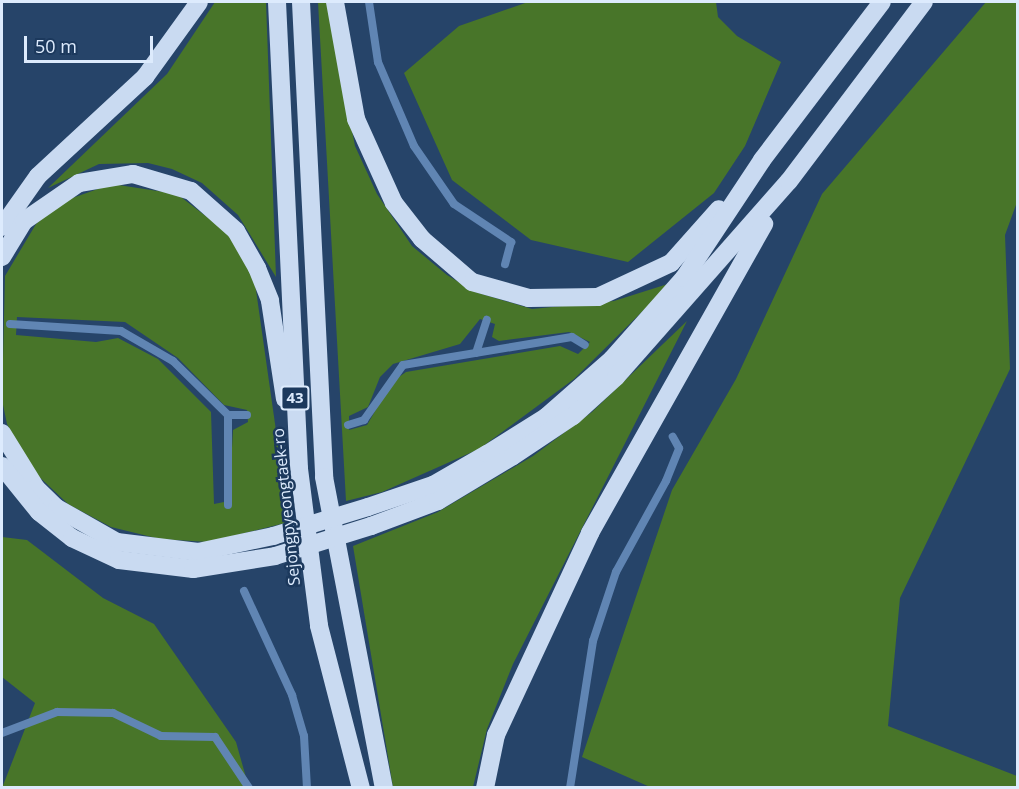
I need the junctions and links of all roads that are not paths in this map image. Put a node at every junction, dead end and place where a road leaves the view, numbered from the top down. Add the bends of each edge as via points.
1 (199, 2) edge
2 (277, 2) edge
3 (301, 2) edge
4 (335, 2) edge
5 (369, 2) edge
6 (882, 2) edge
7 (924, 2) edge
8 (762, 160) junction
9 (789, 181) junction
10 (2, 227) edge
11 (2, 257) edge
12 (505, 264) dead end
13 (487, 320) dead end
14 (10, 324) dead end
15 (585, 345) dead end
16 (476, 353) junction
17 (247, 415) dead end
18 (228, 416) junction
19 (348, 425) dead end
20 (2, 433) edge
21 (673, 437) dead end
22 (2, 466) edge
23 (299, 469) junction
24 (228, 505) dead end
25 (244, 591) dead end
26 (2, 733) edge
27 (249, 788) edge
28 (307, 788) edge
29 (362, 788) edge
30 (384, 788) edge
31 (485, 788) edge
32 (570, 788) edge

1 - 10 highway via 146,77 38,176
2 - 23 highway, Sejongpyeongtaek-ro / 43
3 - 30 highway, 43 via 324,477
4 - 8 highway via 356,118 394,203 428,245 472,282 529,298 598,297 671,263
5 - 12 lane via 378,62 408,136 454,204 512,242
6 - 8 highway
7 - 9 highway
8 - 20 highway, bridge via 684,278 612,359 546,417 433,485 273,536 198,552 117,542 50,502
9 - 22 highway, bridge via 616,377 573,416 438,501 371,526 275,556 193,569 119,560 72,538 39,512
9 - 31 highway via 590,533 496,735
11 - 23 highway via 24,220 49,200 108,175 165,180 215,208 236,231 270,301
13 - 16 lane
14 - 18 lane via 121,331 174,361
15 - 16 lane via 573,337
16 - 19 lane via 403,365 364,420
17 - 18 lane
18 - 24 lane
21 - 32 lane via 679,448 616,572 592,641
23 - 29 highway, Sejongpyeongtaek-ro / 43 via 319,626
25 - 28 lane via 292,694 304,736
26 - 27 lane via 57,712 113,713 161,736 215,736

